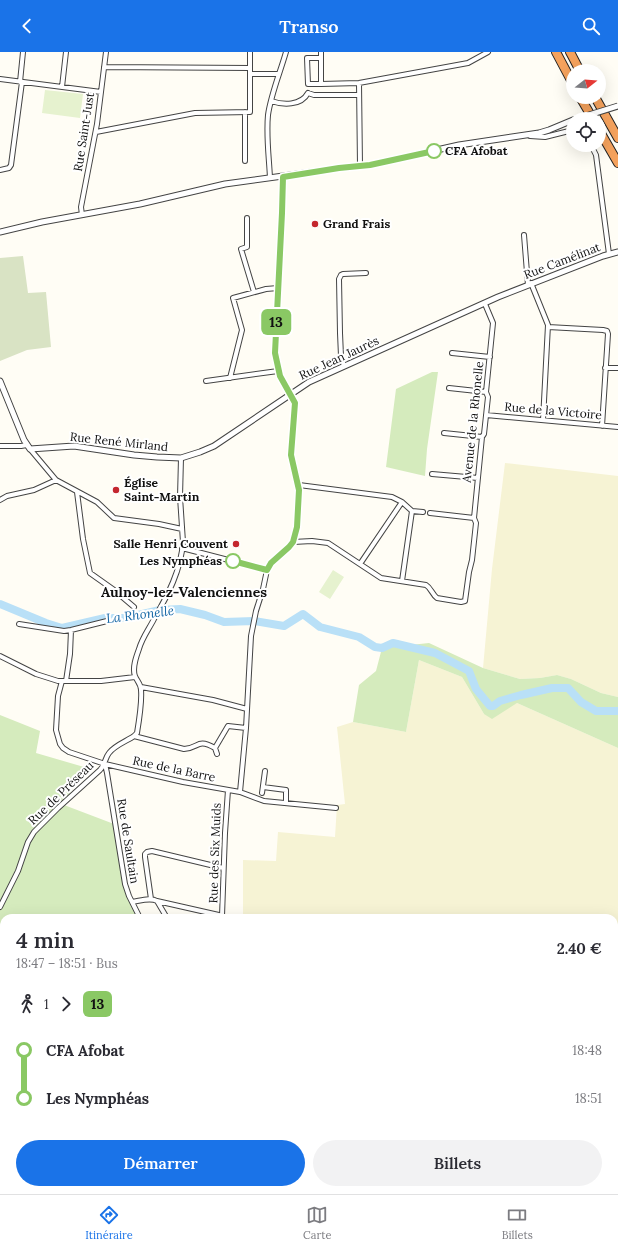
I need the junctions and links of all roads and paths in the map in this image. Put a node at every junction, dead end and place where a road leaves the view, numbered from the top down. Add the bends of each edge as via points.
1 (23, 52) edge
2 (66, 52) edge
3 (106, 52) edge
4 (250, 52) edge
5 (286, 52) edge
6 (321, 52) edge
7 (488, 52) edge
8 (556, 52) edge
9 (570, 52) edge
10 (321, 58) junction
11 (576, 64) edge
12 (104, 67) junction
13 (250, 68) junction
14 (566, 71) edge
15 (250, 74) junction
16 (279, 74) junction
17 (0, 79) edge
18 (21, 82) junction
19 (359, 83) junction
20 (308, 84) junction
21 (321, 84) junction
22 (62, 87) junction
23 (101, 92) junction
24 (308, 93) junction
25 (360, 94) junction
26 (271, 101) junction
27 (599, 104) edge
28 (618, 106) edge
29 (247, 112) junction
30 (598, 112) edge
31 (566, 123) edge
32 (96, 132) junction
33 (566, 132) edge
34 (527, 135) junction
35 (618, 138) edge
36 (606, 142) edge
37 (595, 152) edge
38 (245, 161) dead end
39 (618, 163) edge
40 (360, 166) junction
41 (0, 170) edge
42 (283, 177) junction
43 (270, 178) junction
44 (82, 215) junction
45 (246, 218) dead end
46 (0, 232) edge
47 (524, 235) dead end
48 (618, 252) edge
49 (609, 254) junction
50 (366, 272) dead end
51 (530, 284) junction
52 (278, 288) junction
53 (514, 290) joint
54 (254, 292) junction
55 (485, 304) junction
56 (548, 327) junction
57 (452, 353) dead end
58 (490, 357) junction
59 (344, 366) junction
60 (605, 368) junction
61 (618, 368) edge
62 (278, 371) junction
63 (230, 378) junction
64 (0, 381) edge
65 (206, 381) dead end
66 (449, 388) dead end
67 (486, 392) junction
68 (290, 394) junction
69 (486, 415) junction
70 (543, 420) junction
71 (602, 426) junction
72 (618, 427) edge
73 (444, 434) dead end
74 (482, 437) junction
75 (0, 446) edge
76 (29, 447) junction
77 (181, 458) junction
78 (432, 474) dead end
79 (478, 478) junction
80 (56, 480) junction
81 (299, 485) junction
82 (77, 492) junction
83 (0, 500) edge
84 (402, 502) junction
85 (412, 511) junction
86 (423, 512) dead end
87 (430, 513) dead end
88 (474, 518) junction
89 (182, 529) junction
90 (293, 542) junction
91 (182, 548) junction
92 (360, 564) junction
93 (267, 570) junction
94 (402, 582) junction
95 (134, 607) dead end
96 (107, 621) dead end
97 (19, 624) dead end
98 (72, 630) junction
99 (0, 656) edge
100 (135, 677) junction
101 (64, 681) junction
102 (141, 687) junction
103 (247, 709) junction
104 (246, 728) junction
105 (134, 736) junction
106 (215, 748) junction
107 (217, 754) dead end
108 (105, 764) junction
109 (265, 771) dead end
110 (263, 788) junction
111 (228, 790) junction
112 (240, 792) junction
113 (262, 793) dead end
114 (286, 804) junction
115 (336, 808) dead end
116 (224, 868) junction
117 (151, 899) junction
118 (157, 901) junction
119 (132, 902) junction
120 (0, 907) edge
121 (138, 914) edge
122 (165, 914) edge
123 (213, 914) edge
124 (222, 914) edge

1 - 18 street
2 - 22 street
3 - 12 street, Rue Saint-Just
4 - 13 street
5 - 16 street
6 - 10 street
7 - 19 street via 468,64
8 - 14 highway
9 - 11 highway
10 - 20 street via 307,58
10 - 21 street
12 - 13 street
12 - 23 street, Rue Saint-Just
13 - 15 street
15 - 16 street
15 - 29 street
16 - 26 street
17 - 18 street
18 - 22 street
18 - 41 street via 11,164 8,168
19 - 21 street
19 - 25 street
20 - 21 street
20 - 24 street
22 - 23 street
23 - 32 street, Rue Saint-Just
24 - 25 street
24 - 26 street via 296,103
25 - 40 street
26 - 43 street via 268,123
27 - 35 highway
28 - 30 street, bridge
29 - 32 street via 195,112
29 - 38 street
31 - 34 street via 550,130
32 - 44 street, Rue Saint-Just via 81,206
33 - 34 street via 538,137
34 - 40 street via 459,145
36 - 39 highway
37 - 49 street
40 - 42 street
42 - 43 street
42 - 52 street
43 - 44 street via 220,185
44 - 46 street
45 - 54 street via 247,247 241,249
47 - 51 street
48 - 49 street, Rue Camélinat
49 - 51 street, Rue Camélinat
50 - 59 street via 343,274 339,279 341,356
51 - 53 street, Rue Camélinat
51 - 56 street
52 - 54 street
52 - 62 street via 275,349
53 - 55 street, Rue Jean Jaurès
54 - 63 street via 233,298 242,330
55 - 58 street, Avenue de la Rhonelle via 493,322
55 - 59 street, Rue Jean Jaurès
56 - 60 street via 606,330 608,334
56 - 70 street
57 - 58 street
58 - 67 street, Avenue de la Rhonelle
59 - 68 street, Rue Jean Jaurès
60 - 61 street
60 - 71 street
62 - 63 street
62 - 68 street
63 - 65 street
64 - 76 street
66 - 67 street
67 - 69 street, Avenue de la Rhonelle
68 - 77 street, Rue Jean Jaurès via 220,442
68 - 81 street via 295,405 291,458
69 - 70 street, Rue de la Victoire
69 - 74 street, Avenue de la Rhonelle
70 - 71 street, Rue de la Victoire
71 - 72 street, Rue de la Victoire
73 - 74 street
74 - 79 street, Avenue de la Rhonelle
75 - 76 street, Rue René Mirland
76 - 77 street, Rue René Mirland via 74,446 134,455
76 - 80 street
77 - 89 street
78 - 79 street
79 - 88 street, Avenue de la Rhonelle
80 - 82 street
80 - 83 street via 34,490
81 - 84 street via 390,496
81 - 90 street via 297,527
82 - 89 street via 97,502 116,518
82 - 95 street via 90,574
84 - 85 street
84 - 92 street
85 - 86 street
85 - 94 street
87 - 88 street
88 - 94 street, Avenue de la Rhonelle via 474,544 465,600 461,602 436,598 426,585
89 - 91 street
90 - 92 street via 328,543
90 - 93 street
91 - 93 street
91 - 100 street via 170,591 139,647 134,668
92 - 94 street via 381,578
93 - 103 street via 254,616
96 - 98 street
97 - 98 street via 50,630
98 - 101 street, Rue de la Barre
99 - 101 street via 36,674
100 - 101 street via 101,681
100 - 102 street
101 - 108 street, Rue de la Barre via 58,696 56,730 60,744 70,753
102 - 103 street
102 - 105 street via 137,731
103 - 104 street
104 - 106 street via 228,726
104 - 112 street
105 - 106 street via 184,749 200,743
105 - 108 street, Rue de Préseau via 112,750
106 - 107 street
108 - 111 street, Rue de la Barre
108 - 119 street, Rue de Saultain via 124,880
108 - 120 street, Rue de Préseau via 34,832
109 - 110 street
110 - 113 street
110 - 114 street via 286,790
111 - 112 street, Rue de la Barre
111 - 116 street, Rue des Six Muids
112 - 114 street, Rue de la Barre via 261,800
114 - 115 street, Rue de la Barre
116 - 117 street via 152,852 146,853
116 - 124 street, Rue des Six Muids
117 - 118 street
117 - 119 street
118 - 122 street
118 - 123 street
119 - 121 street, Rue de Saultain

